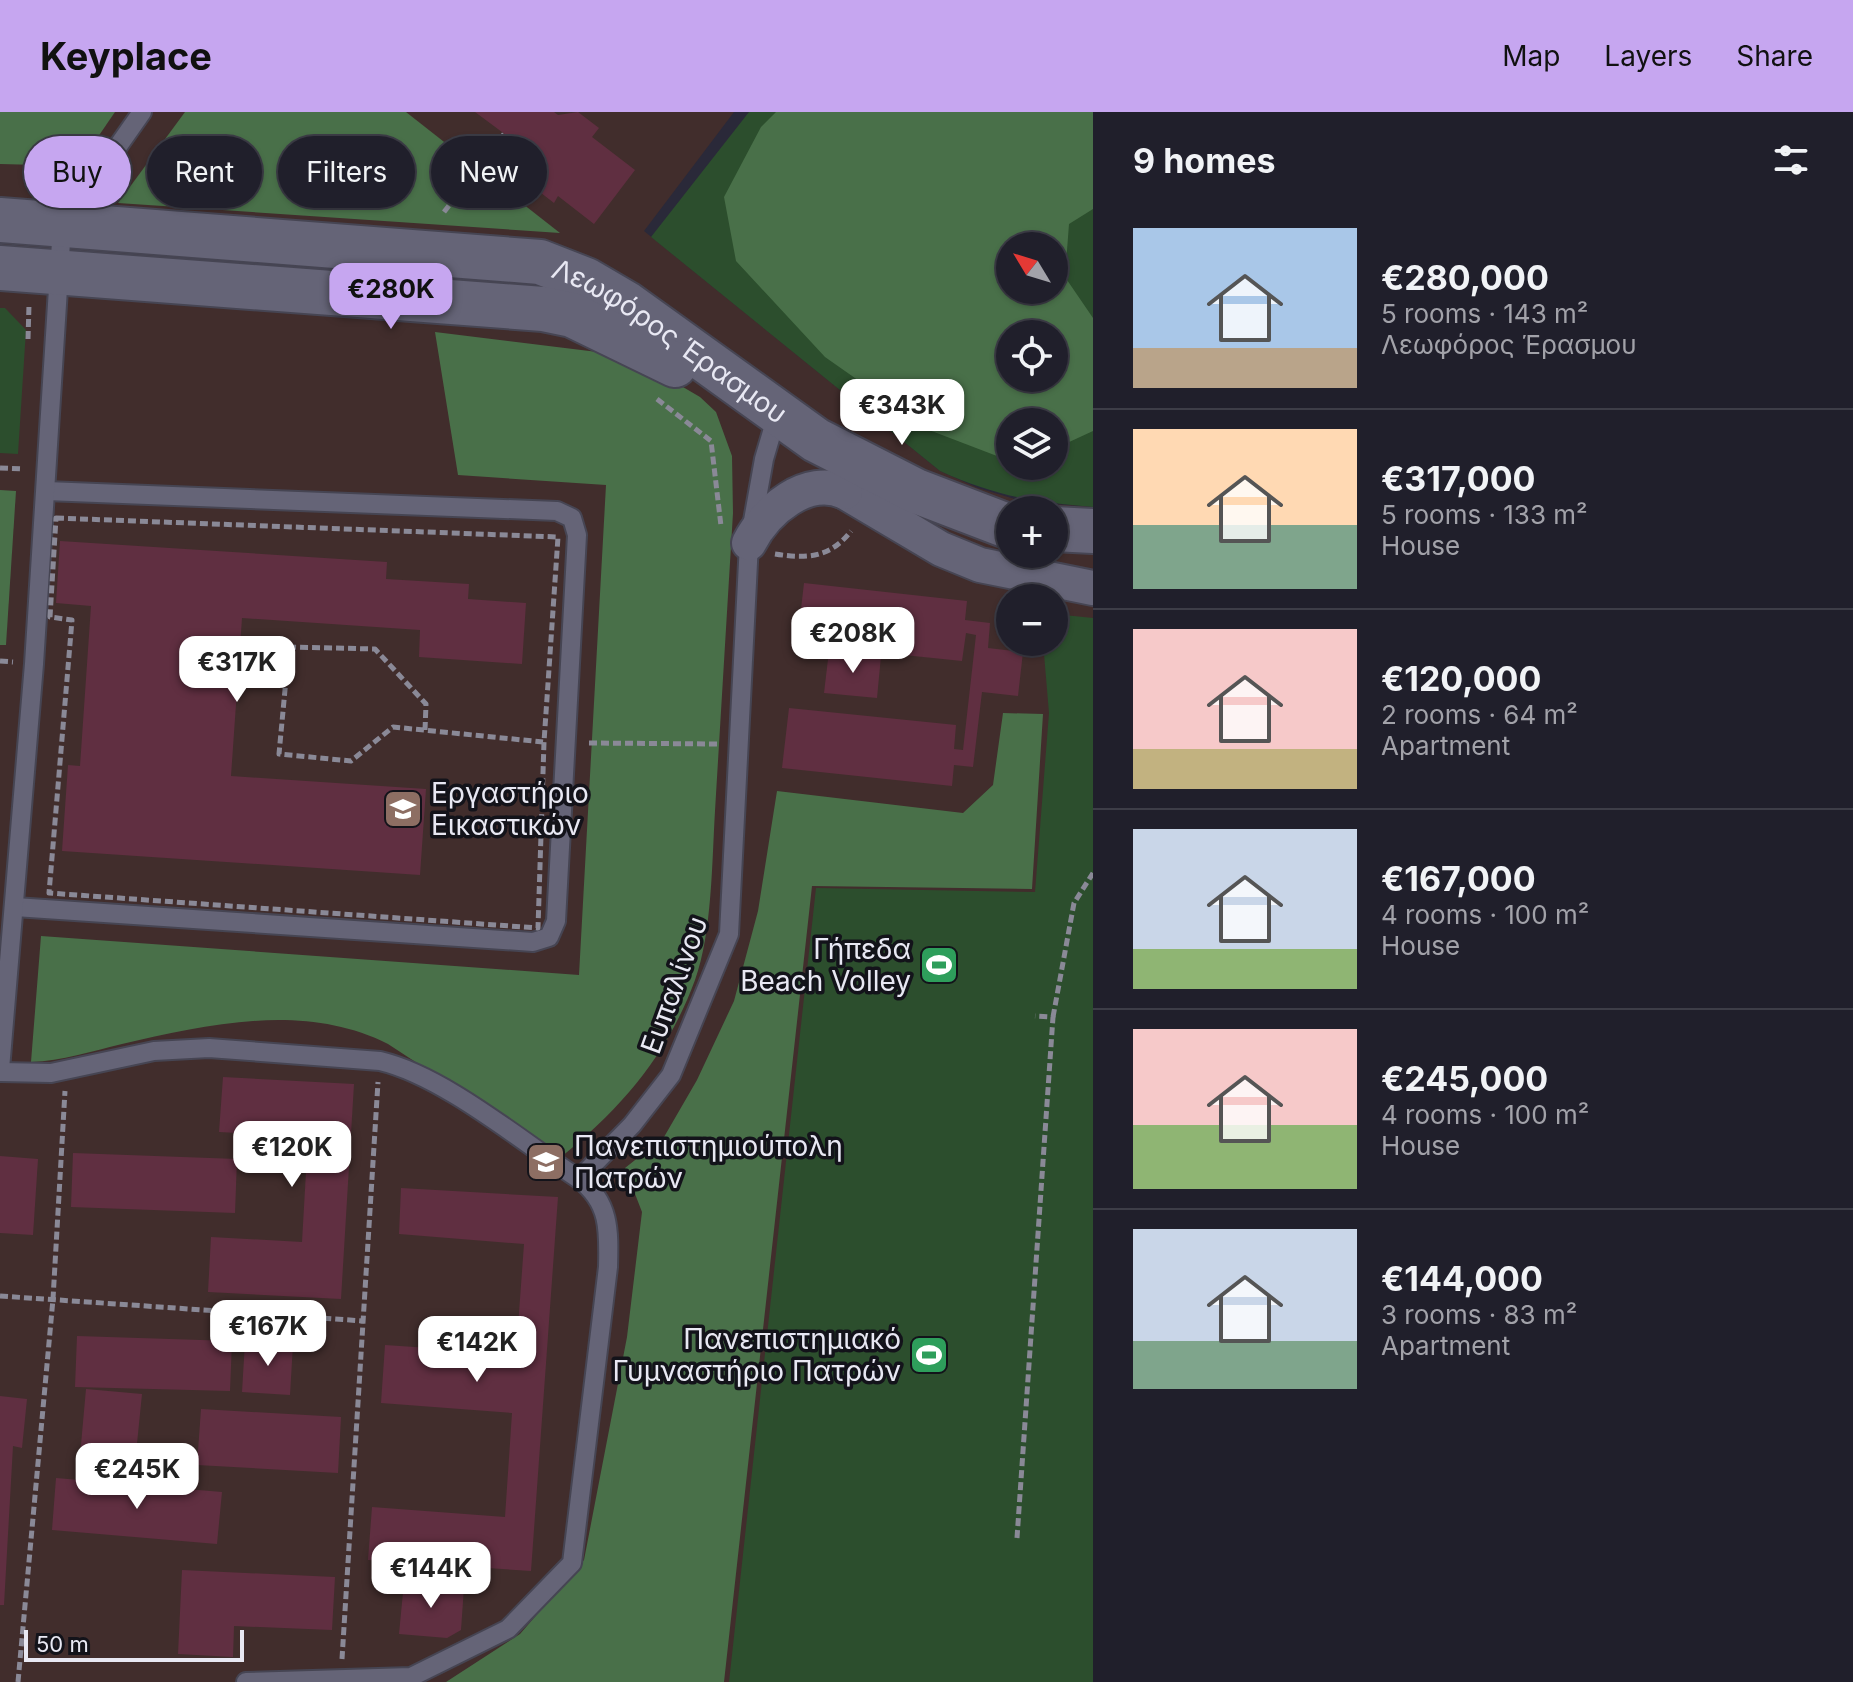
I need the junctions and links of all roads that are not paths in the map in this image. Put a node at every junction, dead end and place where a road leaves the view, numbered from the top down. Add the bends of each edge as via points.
1 (142, 112) edge
2 (0, 220) edge
3 (62, 226) junction
4 (0, 268) edge
5 (58, 271) junction
6 (777, 415) junction
7 (858, 488) junction
8 (46, 491) junction
9 (996, 522) edge
10 (1068, 530) edge
11 (1093, 531) edge
12 (747, 542) junction
13 (1093, 588) edge
14 (15, 907) junction
15 (0, 1071) edge
16 (579, 1179) junction
17 (246, 1682) edge

1 - 3 lane
2 - 3 street, Λεωφόρος Έρασμου
3 - 5 lane
3 - 6 street, Λεωφόρος Έρασμου via 540,262 627,304
4 - 5 street, Λεωφόρος Έρασμου
5 - 6 street, Λεωφόρος Έρασμου via 543,309 601,328
5 - 8 lane
6 - 7 street
6 - 12 lane, Ευπαλίνου
7 - 9 street via 916,491
7 - 12 street via 816,485 800,493
7 - 13 street via 941,549 980,565
8 - 14 lane
8 - 14 lane via 557,511 572,518 577,535 556,921 549,937 533,942
10 - 11 street
12 - 16 lane, Ευπαλίνου via 729,934 671,1075
14 - 15 lane
15 - 16 lane via 66,1070 154,1051 209,1048 380,1061 439,1086
16 - 17 lane via 598,1196 607,1218 608,1267 572,1563 508,1629 411,1677

